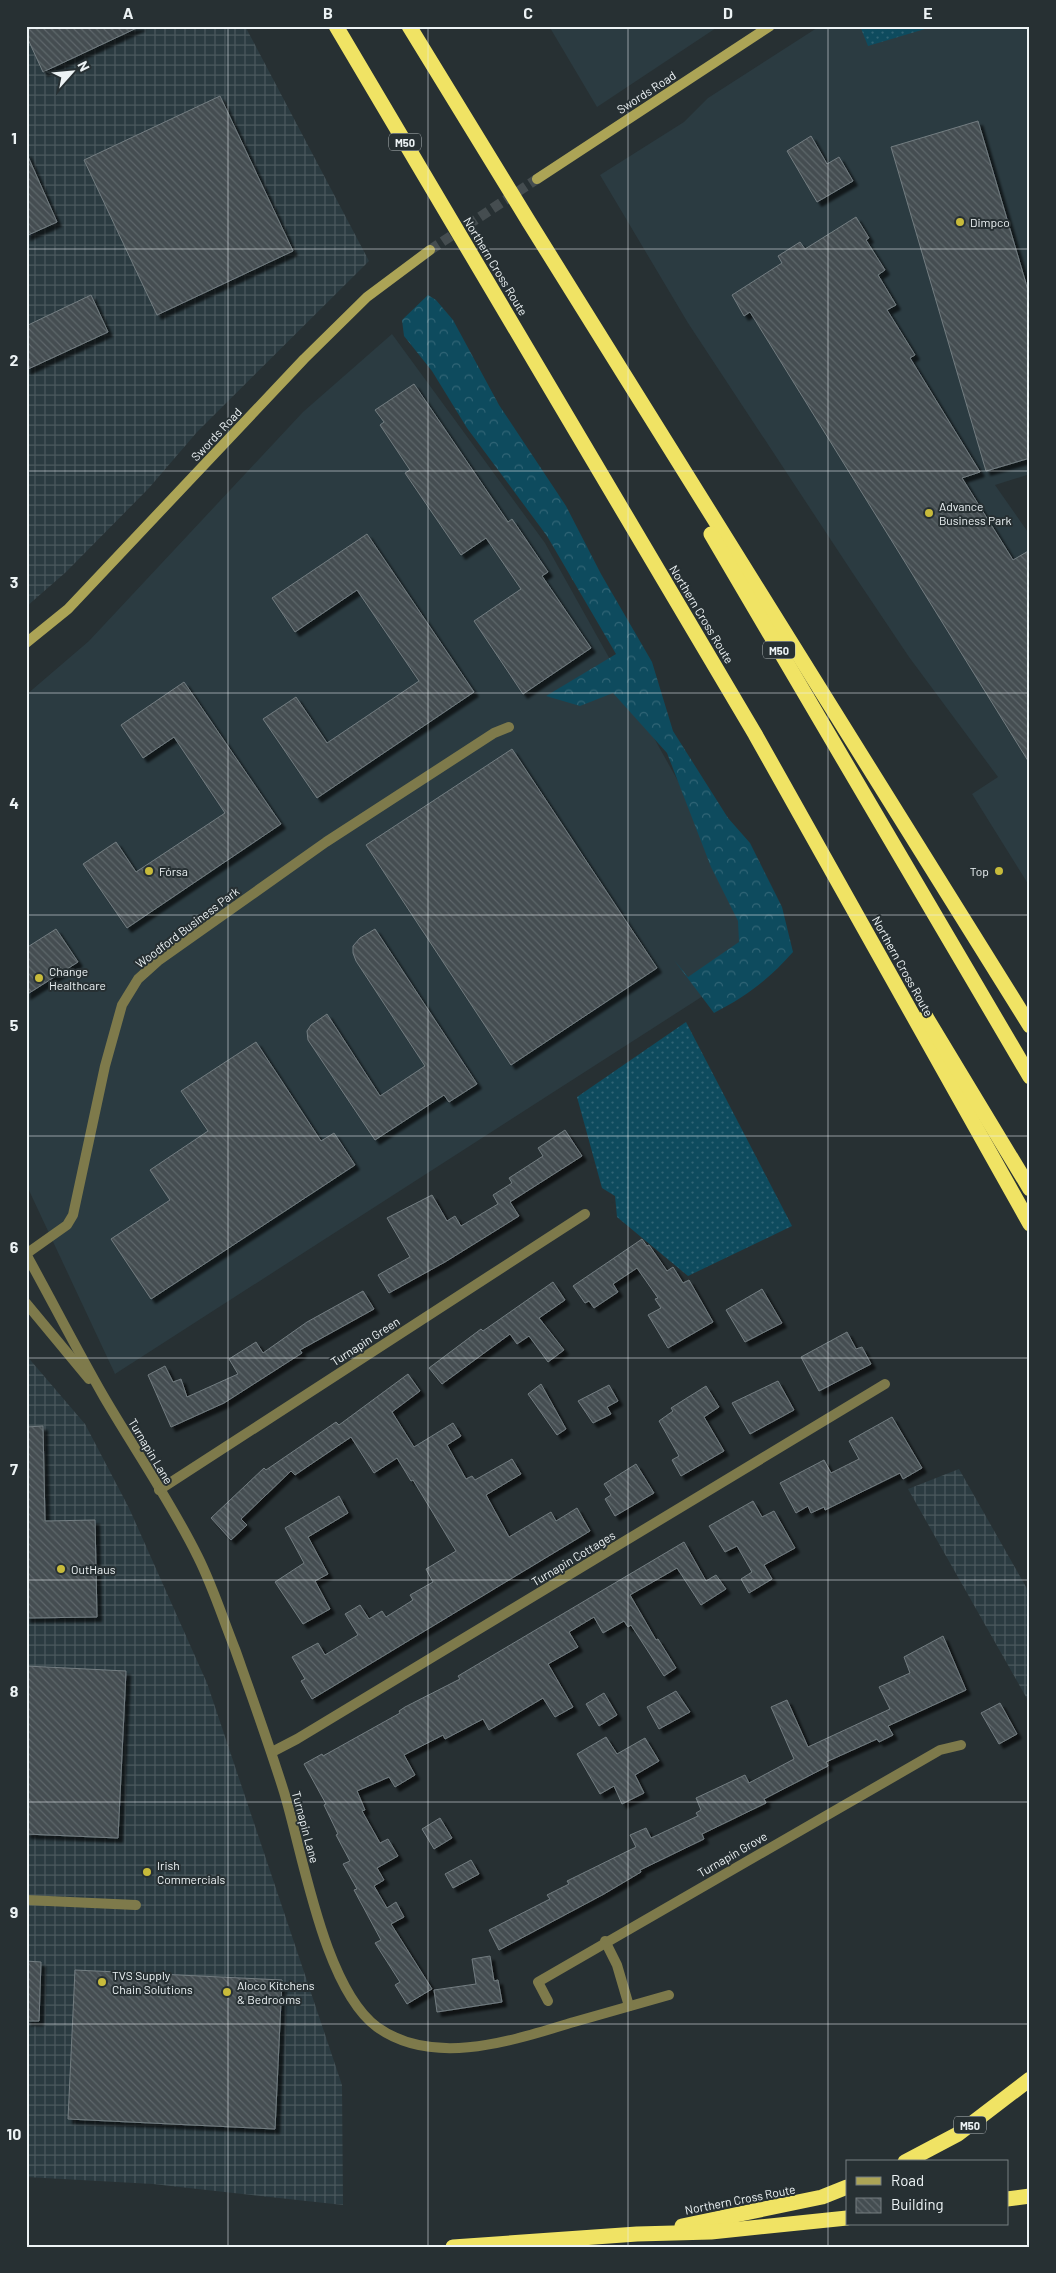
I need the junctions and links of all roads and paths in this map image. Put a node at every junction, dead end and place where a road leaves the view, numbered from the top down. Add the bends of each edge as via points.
1 (336, 26) edge
2 (410, 26) edge
3 (770, 26) edge
4 (537, 179) tunnel mouth
5 (529, 222) junction
6 (430, 250) tunnel mouth
7 (26, 643) edge
8 (509, 726) dead end
9 (755, 734) junction
10 (1030, 1026) edge
11 (1030, 1077) edge
12 (1030, 1189) edge
13 (585, 1214) dead end
14 (1030, 1224) edge
15 (26, 1254) edge
16 (26, 1303) edge
17 (885, 1384) dead end
18 (103, 1395) junction
19 (159, 1490) junction
20 (961, 1746) dead end
21 (272, 1752) junction
22 (26, 1900) edge
23 (136, 1905) dead end
24 (605, 1941) junction
25 (669, 1995) dead end
26 (548, 2001) dead end
27 (629, 2006) junction
28 (1030, 2079) edge
29 (909, 2160) edge
30 (846, 2187) edge
31 (1030, 2196) edge
32 (1008, 2199) edge
33 (846, 2218) edge
34 (636, 2234) junction
35 (453, 2247) edge

1 - 9 highway, Northern Cross Route / M50
2 - 5 highway, M50
3 - 4 main road, Swords Road
5 - 10 highway, M50
5 - 11 highway, M50
6 - 7 main road, Swords Road via 367,298 315,348 68,609
8 - 15 street, Woodford Business Park via 326,842 158,961 138,979 122,1005 111,1039 73,1215 67,1225
9 - 12 highway, M50
9 - 14 highway, Northern Cross Route / M50
13 - 19 street, Turnapin Green
15 - 18 street, Turnapin Lane
16 - 18 street, Turnapin Lane
17 - 21 street, Turnapin Cottages
18 - 19 street, Turnapin Lane
19 - 21 street, Turnapin Lane via 198,1558
20 - 24 street, Turnapin Grove via 940,1750
21 - 27 street, Turnapin Lane via 312,1900 331,1954 344,1985 376,2026 402,2040 436,2047 474,2047 524,2037
22 - 23 street
24 - 26 street, Turnapin Grove via 538,1982
24 - 27 street via 617,1965
25 - 27 street, Turnapin Lane
28 - 29 highway, M50 via 958,2134
30 - 34 highway, Northern Cross Route via 822,2197
31 - 32 highway
33 - 34 highway via 711,2232
34 - 35 highway

